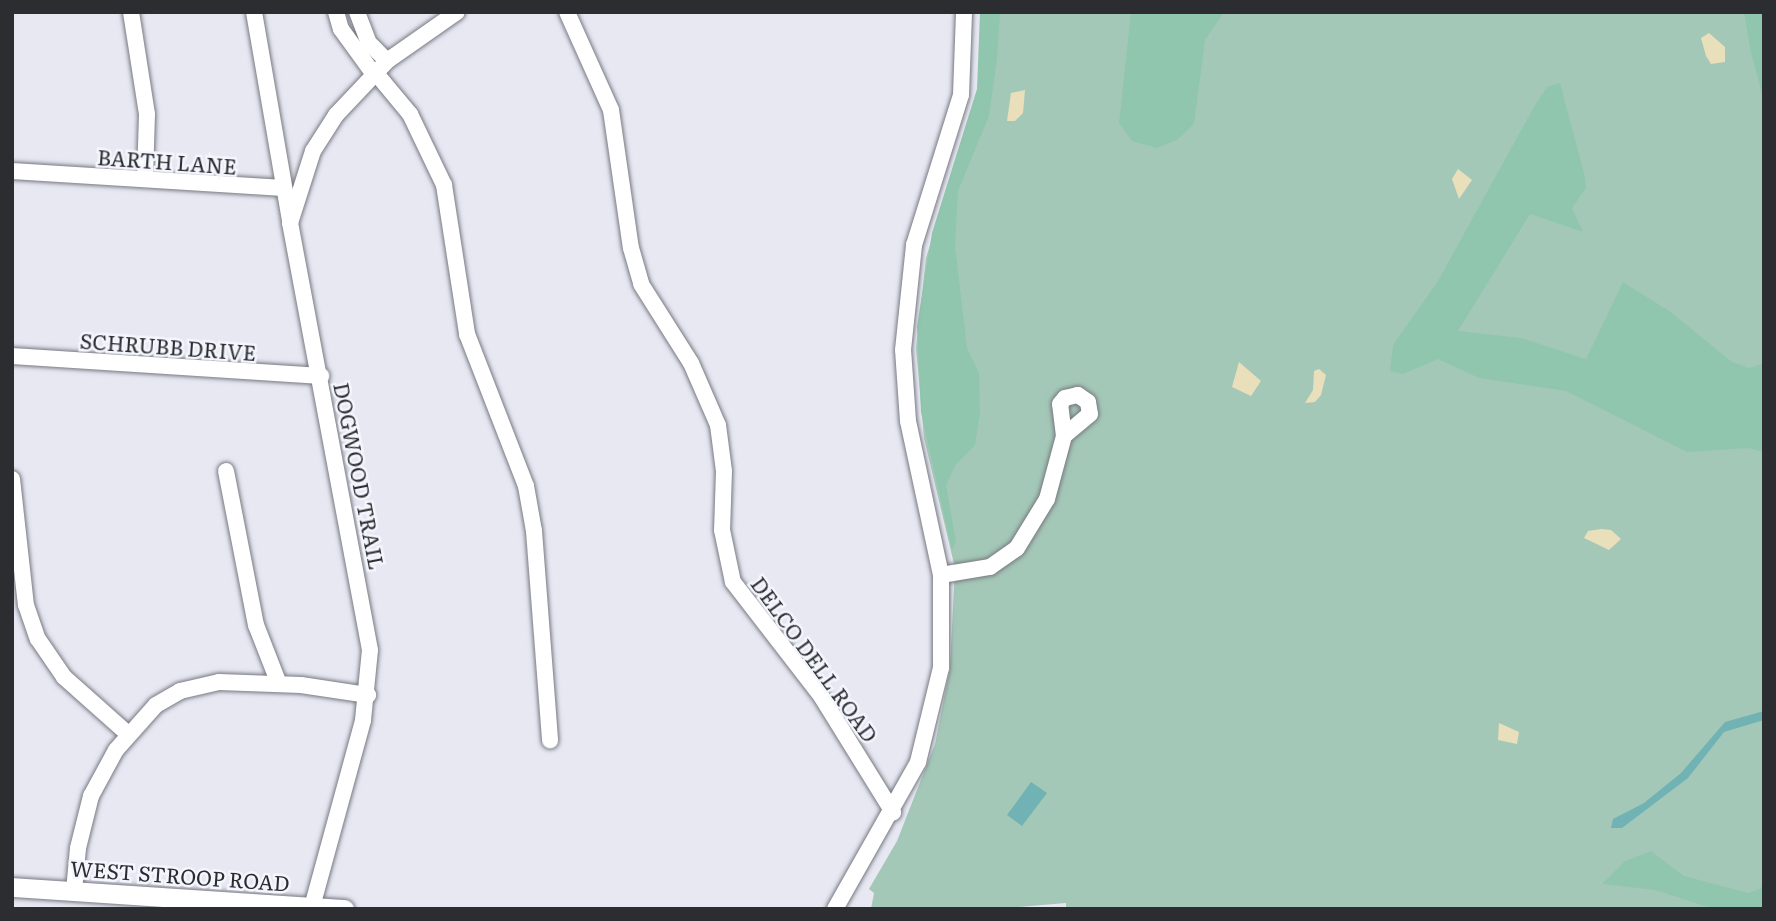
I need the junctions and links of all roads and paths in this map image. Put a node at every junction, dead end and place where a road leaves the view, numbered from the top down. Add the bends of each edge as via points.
1 (131, 12) edge
2 (254, 12) edge
3 (457, 12) edge
4 (567, 12) edge
5 (964, 12) edge
6 (336, 13) edge
7 (357, 13) edge
8 (368, 54) junction
9 (378, 69) junction
10 (12, 171) edge
11 (145, 179) junction
12 (283, 188) junction
13 (290, 223) junction
14 (12, 356) edge
15 (320, 376) junction
16 (1064, 436) dead end
17 (226, 471) dead end
18 (12, 479) edge
19 (941, 575) junction
20 (279, 684) junction
21 (368, 695) junction
22 (128, 734) junction
23 (550, 740) dead end
24 (893, 812) junction
25 (12, 887) edge
26 (75, 891) junction
27 (312, 907) edge
28 (344, 909) edge
29 (835, 909) edge

1 - 11 street via 147,114
2 - 12 street
3 - 9 street, DOGWOOD TRAIL
4 - 24 street, DELCO DELL ROAD via 611,110 631,248 641,284 691,363 719,425 724,471 722,530 733,582 821,696
5 - 19 street via 961,94 914,245 905,311 908,421
6 - 7 street
6 - 8 street
7 - 8 street
8 - 9 street
9 - 13 street, DOGWOOD TRAIL via 336,115 313,151
9 - 23 street via 410,114 444,185 467,334 526,486 534,531
10 - 11 street, BARTH LANE
11 - 12 street, BARTH LANE
12 - 13 street
13 - 15 street, DOGWOOD TRAIL
14 - 15 street, SCHRUBB DRIVE
15 - 21 street, DOGWOOD TRAIL via 370,650
16 - 19 street via 1047,499 1017,548 990,566
17 - 20 street via 256,625
18 - 22 street via 26,605 38,639 64,677
19 - 24 street via 943,638 935,702 918,762
20 - 21 street
20 - 22 street via 219,682 180,691 156,705
21 - 27 street, DOGWOOD TRAIL
22 - 26 street via 91,796 80,836
24 - 29 street
25 - 26 main road, WEST STROOP ROAD
26 - 27 main road, WEST STROOP ROAD
27 - 28 main road, WEST STROOP ROAD

